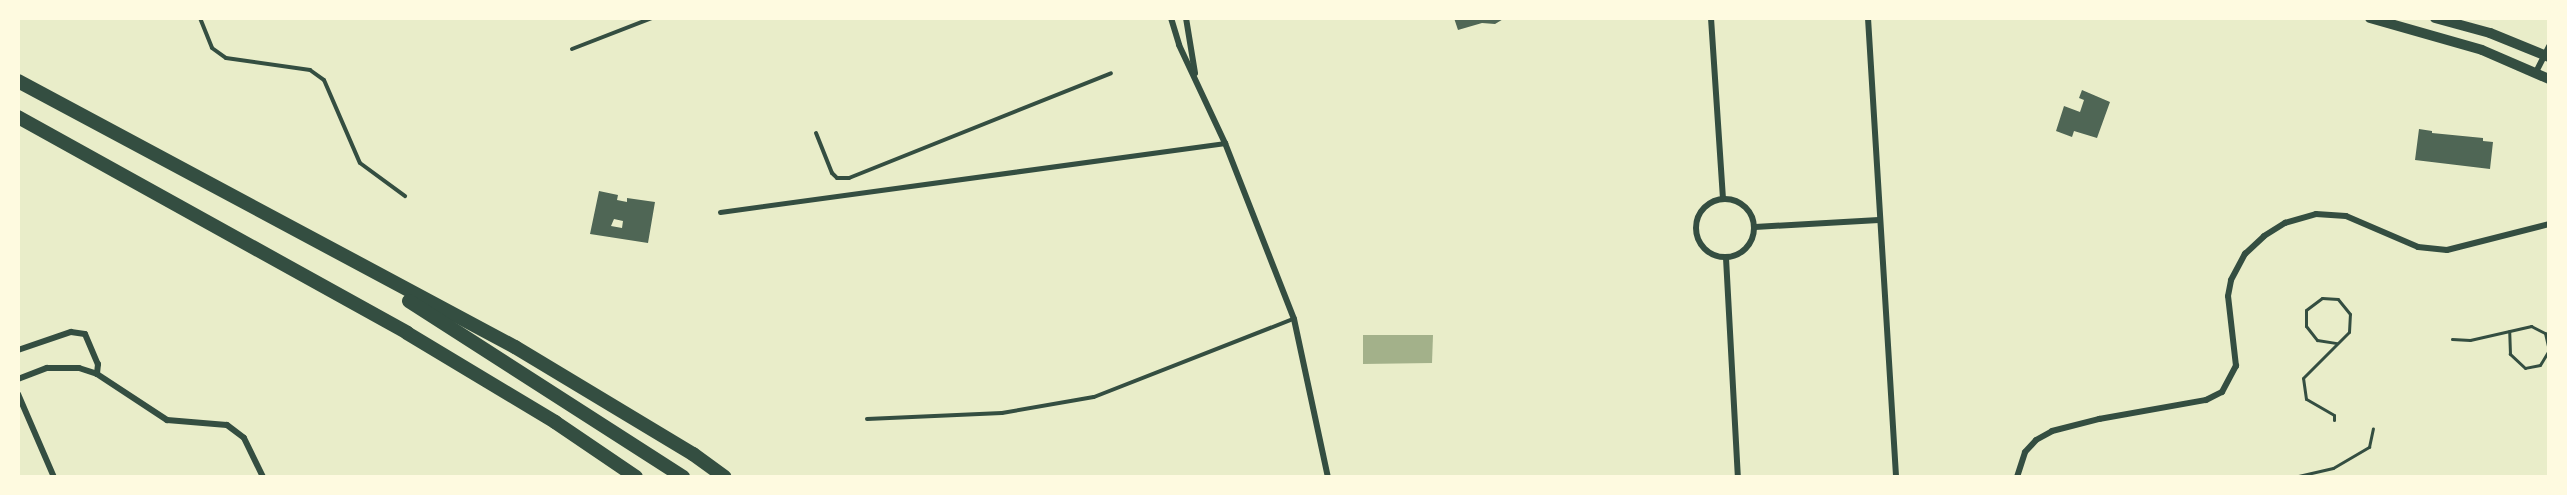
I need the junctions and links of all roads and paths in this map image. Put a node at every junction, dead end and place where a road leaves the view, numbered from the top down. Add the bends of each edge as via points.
1 (200, 18) edge
2 (652, 18) edge
3 (1171, 18) edge
4 (1186, 18) edge
5 (1711, 18) edge
6 (1868, 18) edge
7 (2370, 18) edge
8 (2435, 18) edge
9 (572, 49) dead end
10 (2548, 53) edge
11 (2536, 72) junction
12 (1111, 73) dead end
13 (1195, 76) junction
14 (2549, 79) edge
15 (18, 81) edge
16 (18, 117) edge
17 (816, 133) dead end
18 (1225, 143) junction
19 (405, 196) dead end
20 (1723, 199) junction
21 (720, 212) dead end
22 (1879, 220) junction
23 (2549, 224) edge
24 (1755, 227) junction
25 (332, 251) junction
26 (1726, 258) junction
27 (1294, 319) junction
28 (2509, 332) junction
29 (2452, 339) dead end
30 (2337, 343) junction
31 (18, 350) edge
32 (97, 374) junction
33 (18, 379) edge
34 (18, 393) edge
35 (867, 419) dead end
36 (2334, 420) dead end
37 (2373, 428) dead end
38 (54, 477) edge
39 (262, 477) edge
40 (636, 477) edge
41 (683, 477) edge
42 (725, 477) edge
43 (1328, 477) edge
44 (1738, 477) edge
45 (1896, 477) edge
46 (2017, 477) edge
47 (2294, 477) edge

1 - 19 lane via 212,48 226,58 310,70 324,80 360,164
2 - 9 lane
3 - 13 street
4 - 13 street
5 - 20 street
6 - 22 street
7 - 11 main road via 2482,50
8 - 10 main road
10 - 11 street
11 - 14 main road
12 - 17 lane via 849,178 837,178 832,173
13 - 18 street
15 - 25 highway
16 - 40 highway via 407,333 546,415
18 - 21 street
18 - 27 street
20 - 24 street via 1737,201 1747,209
20 - 26 street via 1704,208 1697,219 1696,232 1704,249
22 - 24 street
22 - 45 street
23 - 46 street via 2447,250 2418,247 2346,216 2316,214 2285,223 2245,254 2231,280 2228,296 2236,366 2222,392 2206,400 2052,431 2025,452
24 - 26 street via 1746,249
25 - 41 highway
25 - 42 highway via 515,347
26 - 44 street
27 - 35 lane via 1094,397 1002,413
27 - 43 street
28 - 28 path via 2531,326 2545,333 2549,350 2540,365 2525,368 2510,354
28 - 29 path via 2469,340
30 - 30 path via 2349,332 2350,314 2338,300 2322,298 2306,310 2306,326 2317,340
30 - 36 path via 2303,378 2306,399 2334,415
31 - 32 street via 70,332 85,333 98,364
32 - 33 street via 63,366
32 - 39 street via 167,420 228,425 244,438
34 - 38 street
37 - 47 path via 2369,447 2332,468

